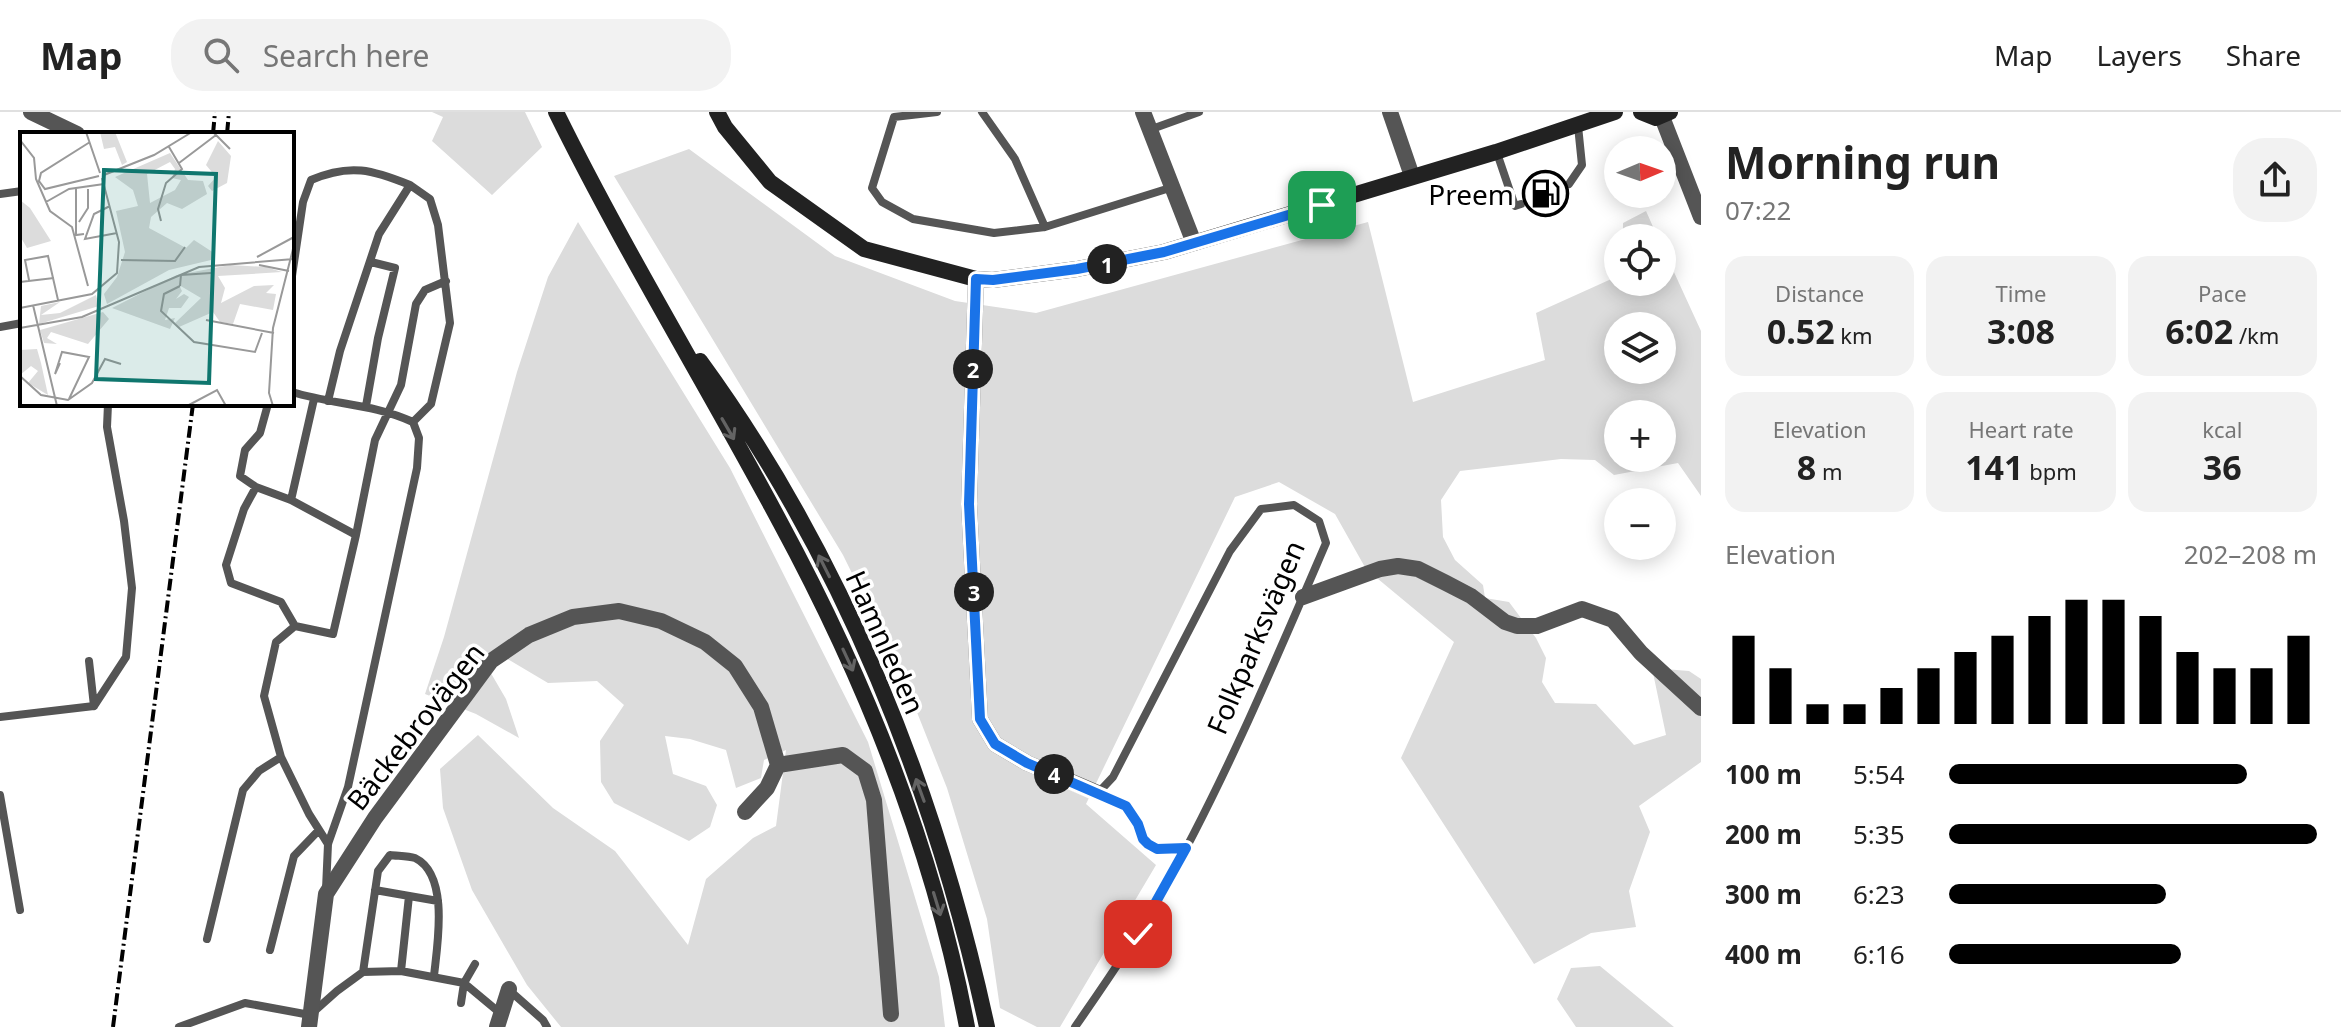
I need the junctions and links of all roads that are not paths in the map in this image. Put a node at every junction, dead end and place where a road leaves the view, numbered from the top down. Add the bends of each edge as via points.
1 (31, 112) edge
2 (556, 112) edge
3 (717, 112) edge
4 (937, 112) edge
5 (982, 112) edge
6 (1143, 112) edge
7 (1199, 112) edge
8 (1390, 112) edge
9 (1615, 112) edge
10 (1641, 112) edge
11 (1666, 114) edge
12 (1582, 120) edge
13 (1149, 130) junction
14 (73, 132) edge
15 (1496, 152) junction
16 (1412, 176) junction
17 (1569, 184) dead end
18 (410, 185) junction
19 (1174, 187) junction
20 (20, 191) edge
21 (0, 194) edge
22 (1521, 204) dead end
23 (1701, 217) edge
24 (1045, 227) junction
25 (1194, 243) junction
26 (371, 262) junction
27 (294, 263) edge
28 (976, 279) junction
29 (446, 281) junction
30 (664, 312) junction
31 (20, 323) edge
32 (0, 327) edge
33 (294, 393) edge
34 (314, 399) junction
35 (328, 401) junction
36 (108, 406) edge
37 (267, 406) edge
38 (366, 406) junction
39 (388, 410) junction
40 (413, 422) junction
41 (256, 487) junction
42 (291, 500) junction
43 (356, 535) junction
44 (1303, 597) junction
45 (295, 626) junction
46 (89, 661) dead end
47 (94, 706) junction
48 (1701, 708) edge
49 (0, 717) edge
50 (281, 757) junction
51 (778, 765) junction
52 (1098, 793) junction
53 (0, 795) edge
54 (745, 812) dead end
55 (319, 830) junction
56 (328, 844) junction
57 (1186, 848) junction
58 (375, 890) junction
59 (326, 894) junction
60 (409, 896) junction
61 (438, 901) junction
62 (20, 910) dead end
63 (207, 939) dead end
64 (270, 950) dead end
65 (475, 964) dead end
66 (401, 971) junction
67 (363, 972) junction
68 (434, 976) junction
69 (464, 983) junction
70 (509, 989) joint
71 (461, 1003) dead end
72 (891, 1014) dead end
73 (498, 1020) edge
74 (310, 1021) edge
75 (179, 1027) edge
76 (547, 1027) edge
77 (967, 1027) edge
78 (987, 1027) edge
79 (1075, 1027) edge

1 - 14 street
2 - 30 main road, Hamnleden
3 - 28 main road via 770,182 864,249
4 - 24 lane via 894,117 872,188 882,202 913,219 969,230
5 - 24 lane via 1015,159
6 - 13 street
7 - 13 lane
8 - 16 street
9 - 12 main road
10 - 11 main road via 1649,117
11 - 23 street
12 - 15 main road
12 - 17 lane via 1582,165
13 - 19 street
15 - 16 main road
15 - 22 lane via 1515,206
16 - 25 main road
18 - 26 lane via 379,234
18 - 27 lane via 372,170 328,172 311,180
18 - 29 lane via 430,199
19 - 24 lane
19 - 25 street
20 - 21 lane
25 - 28 main road via 1077,269
26 - 35 lane
26 - 38 lane via 395,268
28 - 52 street via 969,504 980,719 995,744
29 - 39 lane via 425,290 416,304 401,385
29 - 40 lane via 446,345 431,404
30 -> 77 main road, Hamnleden via 781,523 853,671 917,838 941,913
78 -> 30 main road, Hamnleden via 934,828 870,662 761,448
31 - 32 lane
33 - 34 lane
34 - 35 lane
34 - 42 lane
35 - 38 lane
36 - 47 lane via 132,588 126,657
37 - 41 lane via 260,433 245,450 240,476
38 - 39 lane
39 - 40 lane
39 - 43 lane via 375,440
40 - 56 lane via 419,438 417,468 348,787
41 - 42 lane
41 - 45 lane via 226,565 231,583 281,602
42 - 43 lane
43 - 45 lane via 333,634
44 - 48 street via 1398,566 1446,583 1517,626 1537,626 1582,609 1613,620
44 - 52 lane, Folkparksvägen via 1326,543 1319,521 1294,505 1261,509 1230,551 1113,777
44 - 57 lane, Folkparksvägen
45 - 50 lane via 276,642 264,696
46 - 47 lane
47 - 49 lane
50 - 55 lane
50 - 63 lane via 243,790
51 - 54 street via 767,788
51 - 59 street, Bäckebrovägen via 761,707 735,666 705,642 661,621 619,611 573,617 529,635 491,661
51 - 72 street via 843,755 865,771 874,800
52 - 57 lane via 1126,806 1148,844 1157,849
53 - 62 lane
55 - 56 lane
55 - 64 lane via 294,856
56 - 59 lane
57 - 79 lane, Folkparksvägen via 1138,934
58 - 60 lane
58 - 61 lane via 378,871 390,855 415,859 430,874
58 - 67 lane
59 - 74 street
60 - 61 lane
60 - 66 lane
61 - 68 lane
65 - 69 lane
66 - 67 lane
66 - 68 lane
67 - 74 lane
68 - 69 lane
69 - 71 lane
69 - 73 lane
70 - 73 street
70 - 76 lane
74 - 75 lane via 245,1003

